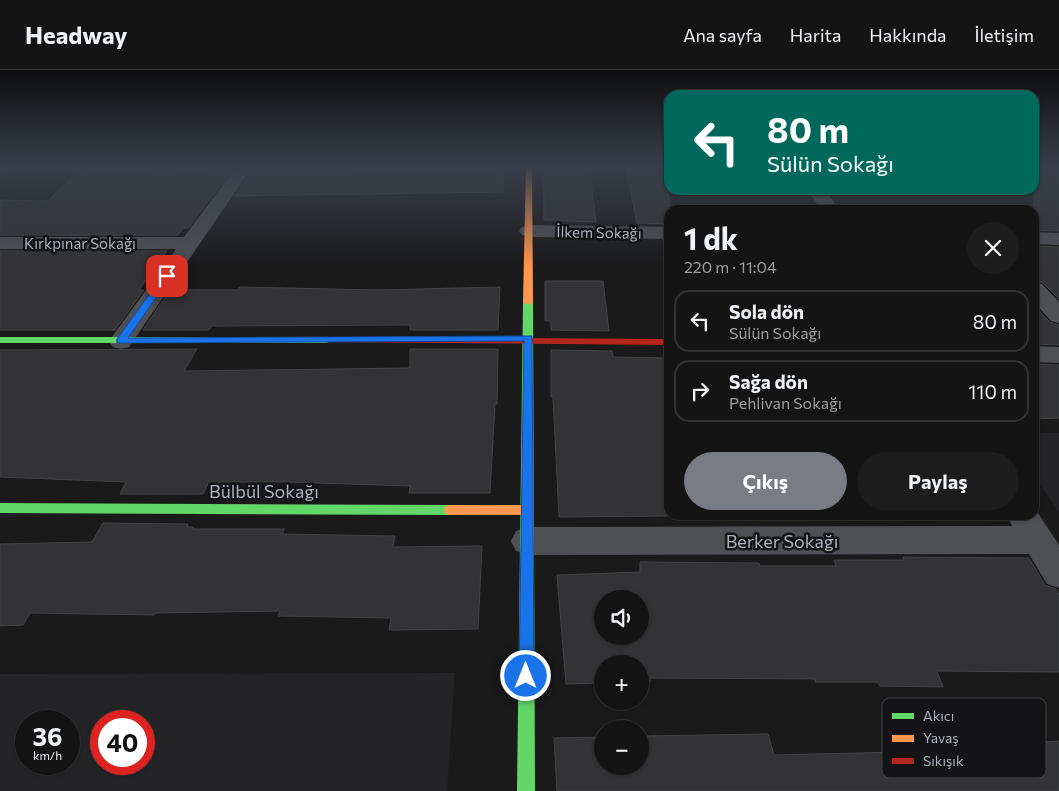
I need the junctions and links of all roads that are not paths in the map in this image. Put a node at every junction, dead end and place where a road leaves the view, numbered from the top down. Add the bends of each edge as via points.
1 (220, 200) edge
2 (529, 200) edge
3 (529, 231) junction
4 (664, 233) edge
5 (1039, 238) edge
6 (1059, 238) edge
7 (0, 242) edge
8 (190, 243) junction
9 (1039, 295) edge
10 (1059, 316) edge
11 (528, 338) junction
12 (0, 340) edge
13 (121, 341) junction
14 (664, 342) edge
15 (1039, 354) edge
16 (1059, 355) edge
17 (0, 508) edge
18 (527, 510) junction
19 (1030, 528) edge
20 (527, 541) junction
21 (1059, 573) edge
22 (526, 791) edge

1 - 8 street
2 - 3 street
3 - 4 street, İlkem Sokağı
3 - 11 street
5 - 6 street
7 - 8 street, Kırkpınar Sokağı
8 - 13 street
9 - 10 street
11 - 13 street
11 - 14 street
11 - 18 street
12 - 13 street
15 - 16 street
17 - 18 street, Bülbül Sokağı
18 - 20 street
19 - 20 street, Berker Sokağı
19 - 21 street
20 - 22 street

